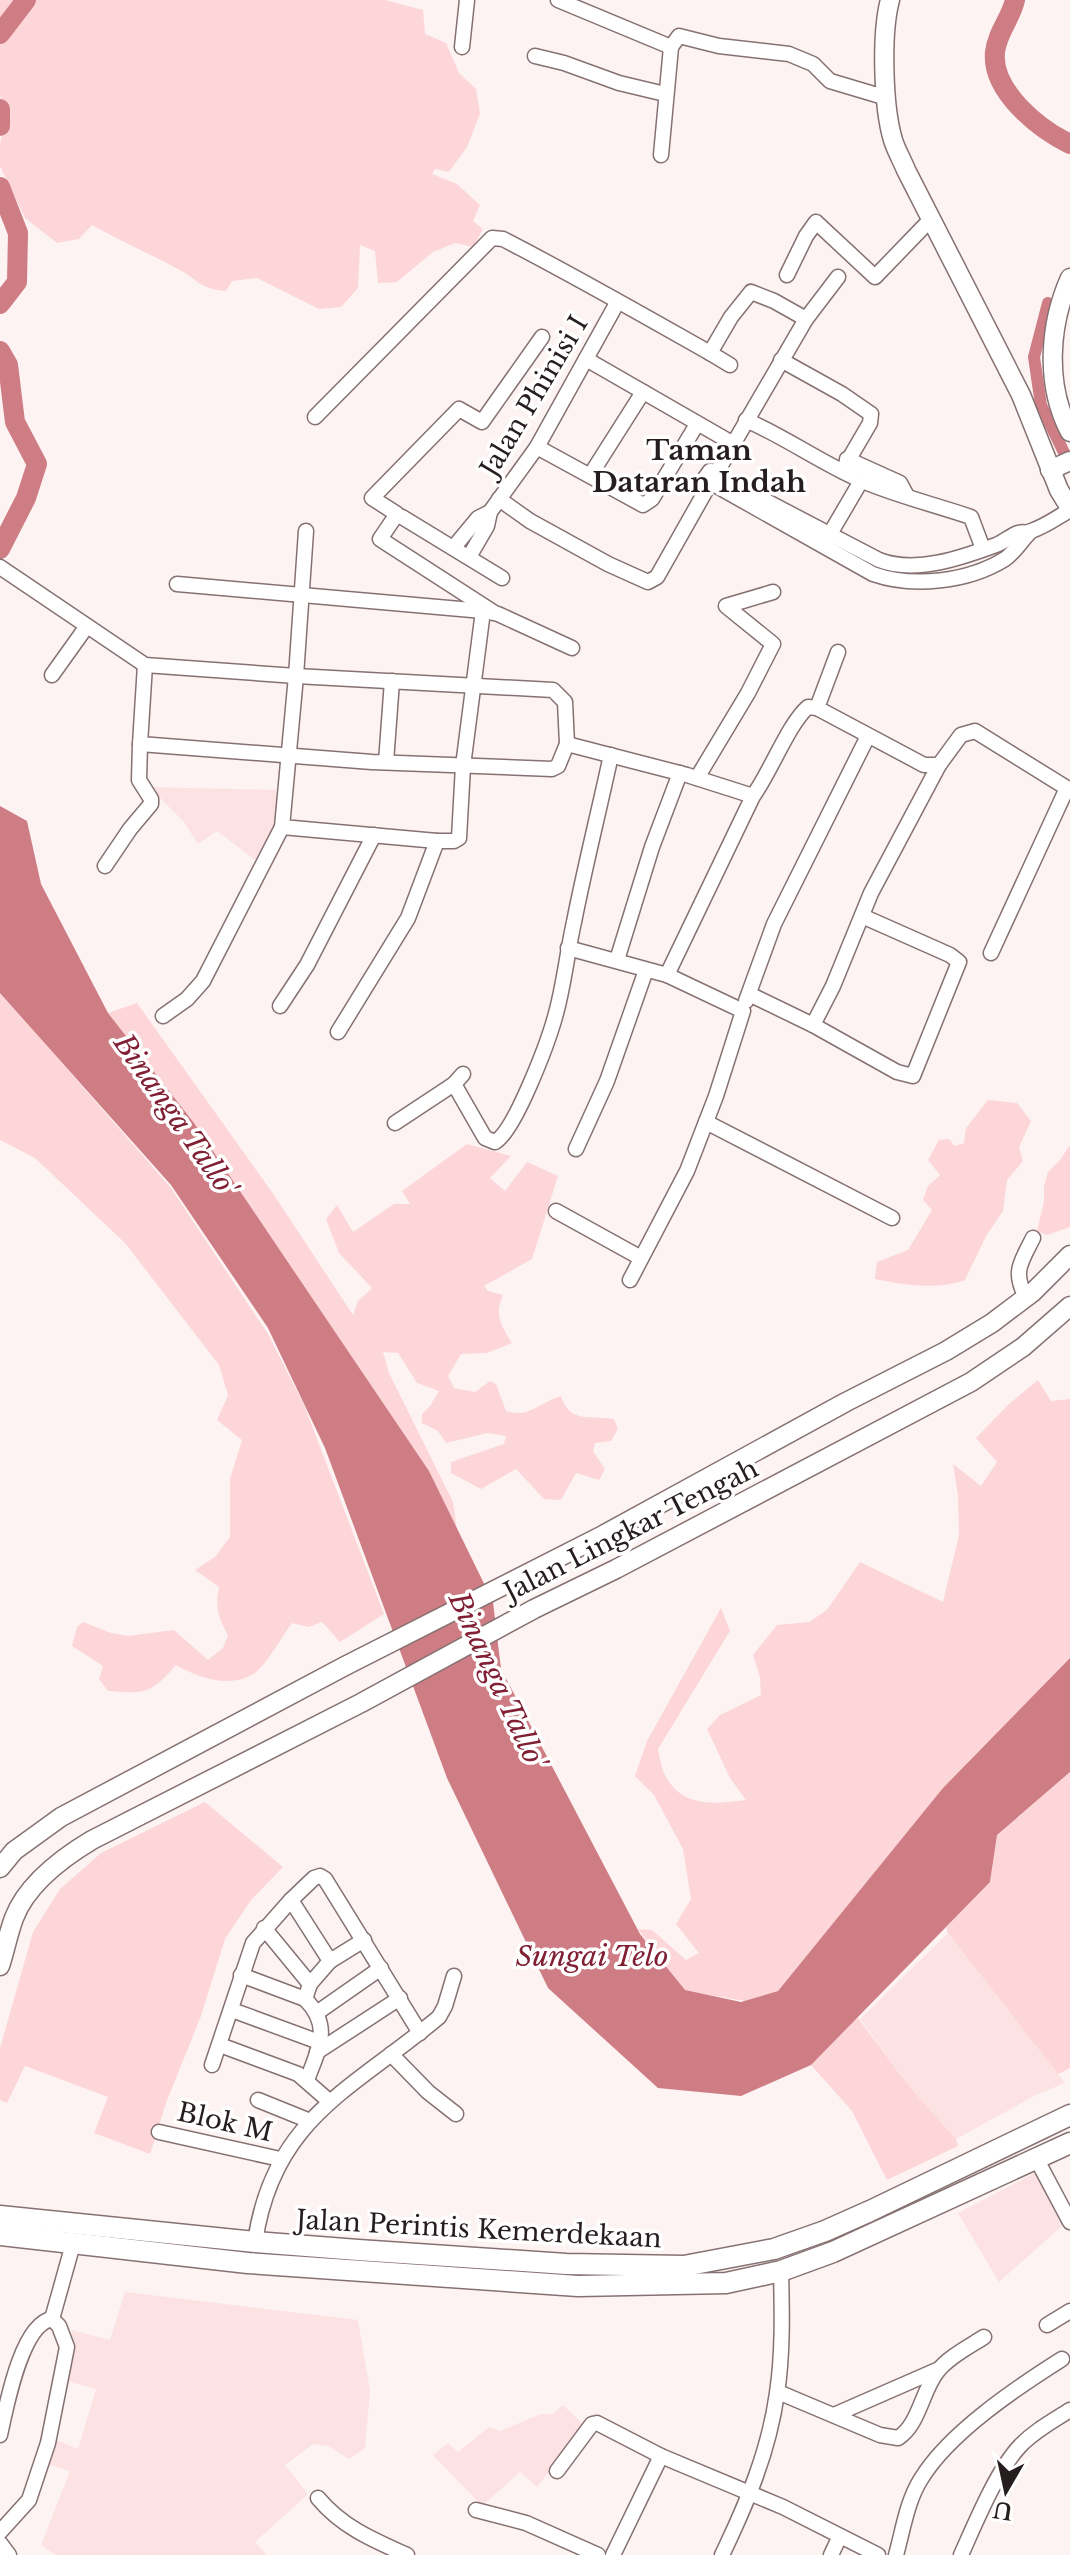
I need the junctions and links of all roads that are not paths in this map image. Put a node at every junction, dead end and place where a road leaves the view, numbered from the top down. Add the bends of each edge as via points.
1 (467, 0) edge
2 (558, 0) edge
3 (890, 0) edge
4 (462, 47) dead end
5 (671, 47) junction
6 (535, 56) dead end
7 (665, 94) junction
8 (887, 98) junction
9 (661, 155) dead end
10 (932, 218) junction
11 (787, 275) dead end
12 (838, 277) dead end
13 (1070, 278) edge
14 (617, 303) junction
15 (806, 319) junction
16 (542, 337) dead end
17 (710, 353) junction
18 (586, 359) junction
19 (781, 360) junction
20 (730, 365) dead end
21 (643, 392) junction
22 (315, 417) dead end
23 (746, 420) junction
24 (697, 424) junction
25 (1070, 432) edge
26 (732, 443) junction
27 (537, 447) junction
28 (1070, 461) edge
29 (844, 465) junction
30 (1050, 470) junction
31 (591, 474) junction
32 (715, 480) junction
33 (861, 481) junction
34 (907, 496) junction
35 (494, 505) junction
36 (1070, 509) edge
37 (402, 517) dead end
38 (306, 531) dead end
39 (1030, 532) junction
40 (826, 540) junction
41 (454, 547) junction
42 (983, 549) junction
43 (469, 557) junction
44 (3, 569) edge
45 (881, 569) junction
46 (502, 578) dead end
47 (177, 584) dead end
48 (773, 592) dead end
49 (301, 595) junction
50 (488, 611) junction
51 (87, 626) junction
52 (572, 648) dead end
53 (838, 652) dead end
54 (145, 665) junction
55 (52, 675) dead end
56 (296, 676) junction
57 (392, 681) junction
58 (473, 685) junction
59 (817, 708) junction
60 (868, 736) junction
61 (140, 744) junction
62 (567, 744) junction
63 (611, 755) junction
64 (288, 756) junction
65 (386, 762) junction
66 (939, 765) junction
67 (463, 766) junction
68 (680, 773) junction
69 (697, 778) junction
70 (1068, 789) edge
71 (753, 796) junction
72 (282, 827) junction
73 (374, 835) junction
74 (437, 841) junction
75 (105, 866) dead end
76 (862, 916) junction
77 (568, 948) junction
78 (991, 953) dead end
79 (617, 960) junction
80 (646, 970) junction
81 (667, 975) junction
82 (749, 994) junction
83 (280, 1006) dead end
84 (743, 1011) junction
85 (163, 1016) dead end
86 (813, 1025) junction
87 (338, 1032) dead end
88 (706, 1122) junction
89 (395, 1123) dead end
90 (576, 1149) dead end
91 (556, 1211) dead end
92 (892, 1218) dead end
93 (1033, 1238) dead end
94 (1070, 1255) edge
95 (641, 1258) junction
96 (630, 1280) dead end
97 (1026, 1297) junction
98 (1070, 1306) edge
99 (0, 1868) edge
100 (291, 1900) junction
101 (264, 1928) junction
102 (364, 1940) junction
103 (330, 1961) junction
104 (291, 1963) junction
105 (0, 1966) edge
106 (381, 1968) junction
107 (241, 1975) junction
108 (454, 1976) dead end
109 (310, 1984) junction
110 (282, 1990) junction
111 (400, 1998) junction
112 (305, 1999) junction
113 (232, 2010) junction
114 (318, 2012) junction
115 (420, 2033) junction
116 (220, 2045) junction
117 (318, 2047) junction
118 (391, 2054) junction
119 (212, 2065) dead end
120 (307, 2080) junction
121 (258, 2100) dead end
122 (329, 2101) junction
123 (456, 2114) dead end
124 (1070, 2115) edge
125 (310, 2121) junction
126 (159, 2132) dead end
127 (1070, 2143) edge
128 (1036, 2158) junction
129 (280, 2159) junction
130 (923, 2186) junction
131 (933, 2207) junction
132 (0, 2216) edge
133 (1070, 2222) edge
134 (0, 2235) edge
135 (255, 2242) junction
136 (73, 2244) junction
137 (781, 2271) junction
138 (1070, 2311) edge
139 (52, 2319) junction
140 (1047, 2325) dead end
141 (984, 2337) dead end
142 (1062, 2359) dead end
143 (937, 2370) junction
144 (778, 2392) junction
145 (1070, 2410) edge
146 (834, 2415) junction
147 (0, 2435) edge
148 (661, 2456) junction
149 (557, 2471) dead end
150 (751, 2493) junction
151 (318, 2498) dead end
152 (476, 2510) dead end
153 (0, 2532) edge
154 (840, 2536) junction
155 (0, 2543) edge
156 (9, 2555) edge
157 (407, 2555) edge
158 (598, 2555) edge
159 (613, 2555) edge
160 (722, 2555) edge
161 (831, 2555) edge
162 (878, 2555) edge
163 (896, 2555) edge
164 (961, 2555) edge

1 - 4 street
2 - 5 street
3 - 8 main road via 884,25
5 - 7 street
5 - 8 street via 679,36 789,54 813,64 830,81
6 - 7 street
7 - 9 street
8 - 10 main road via 893,140
10 - 11 street via 875,277 816,222
10 - 30 main road via 1021,395
12 - 15 street
13 - 25 main road via 1055,325 1053,354 1057,394
14 - 17 street
14 - 18 street, Jalan Phinisi I
14 - 22 street via 503,239 488,241
15 - 17 street via 751,292
15 - 19 street
16 - 50 street via 482,422 459,409 372,498 397,514 380,539
17 - 20 street
18 - 21 street
18 - 27 street, Jalan Phinisi I
19 - 23 street
19 - 29 street via 871,414
21 - 24 street
21 - 31 street
23 - 26 street
23 - 29 street
24 - 26 street
24 - 31 street via 647,504 637,504
26 - 32 street
27 - 31 street
27 - 35 street, Jalan Phinisi I
28 - 30 main road
29 - 33 street
29 - 34 street via 900,483
30 - 36 main road
32 - 35 street via 651,581
32 - 40 street
33 - 34 street
33 - 40 street
34 - 42 street via 971,517
35 - 41 street, Jalan Phinisi I
35 - 43 street, Jalan Phinisi I
36 - 39 street
37 - 41 street
38 - 49 street
39 - 42 street
39 - 45 street via 1006,558 954,578 917,581
40 - 45 street
41 - 43 street
42 - 45 street via 949,561
43 - 46 street
44 - 51 street
47 - 49 street
48 - 69 street via 726,606 773,644
49 - 50 street
49 - 56 street
50 - 52 street
50 - 58 street
51 - 54 street
51 - 55 street
53 - 59 street
54 - 56 street
54 - 61 street
56 - 57 street
56 - 64 street
57 - 58 street
57 - 65 street
58 - 62 street via 556,692 565,702
58 - 67 street
59 - 60 street
59 - 71 street via 808,707 798,717
60 - 66 street via 924,765
60 - 82 street via 774,924
61 - 64 street
61 - 75 street via 139,780 151,804
62 - 63 street
62 - 67 street via 560,764 552,769
63 - 68 street
63 - 77 street
64 - 65 street
64 - 72 street
65 - 67 street
66 - 70 street via 961,735 975,731
66 - 76 street
67 - 74 street via 460,836
68 - 69 street
68 - 79 street
69 - 71 street
70 - 78 street
71 - 81 street
72 - 73 street
72 - 85 street via 203,981
73 - 74 street
73 - 83 street
74 - 87 street via 408,918
76 - 86 street
76 - 86 street via 959,962 916,1072 897,1072
77 - 79 street
77 - 89 street via 549,1036 500,1140 485,1138 459,1079
79 - 80 street
80 - 81 street
80 - 90 street via 607,1081
81 - 84 street
82 - 84 street
82 - 86 street
84 - 88 street
88 - 92 street
88 - 95 street
91 - 95 street
93 - 97 street via 1019,1270
94 - 97 main road, Jalan Lingkar Tengah
95 - 96 street
97 - 99 main road, Jalan Lingkar Tengah via 946,1351 61,1817 14,1851
98 - 105 main road, Jalan Lingkar Tengah via 971,1382 64,1857 15,1916
100 - 101 street
100 - 102 street via 314,1878 323,1877
100 - 103 street
101 - 104 street
101 - 107 street
102 - 103 street
102 - 106 street
103 - 109 street
104 - 109 street
104 - 110 street
106 - 111 street
106 - 114 street
107 - 110 street
107 - 113 street
108 - 115 street via 442,2013
109 - 112 street
110 - 112 street
111 - 115 street
111 - 117 street
112 - 114 street
113 - 116 street
113 - 117 street
114 - 117 street
115 - 118 street
116 - 119 street
116 - 120 street
117 - 120 street
118 - 122 street
118 - 123 street
120 - 122 street
121 - 125 street
122 - 125 street
124 - 130 highway, Jalan Perintis Kemerdekaan
125 - 129 street
126 - 129 street, Blok M
127 - 128 highway, Jalan Perintis Kemerdekaan
128 - 131 highway, Jalan Perintis Kemerdekaan
128 - 133 street
129 - 135 street
130 - 131 highway
130 - 135 highway, Jalan Perintis Kemerdekaan via 774,2249 684,2266 566,2264
131 - 137 highway, Jalan Perintis Kemerdekaan
132 - 135 highway, Jalan Perintis Kemerdekaan
134 - 136 highway, Jalan Perintis Kemerdekaan
136 - 137 highway, Jalan Perintis Kemerdekaan via 248,2263 578,2286 707,2285
136 - 139 street
137 - 144 street
138 - 140 street
139 - 147 street via 26,2343
139 - 153 street via 67,2347 48,2443 29,2500
141 - 143 street
142 - 163 street via 989,2409 926,2471 911,2501
143 - 146 street
143 - 146 street via 901,2437 880,2435
144 - 146 street
144 - 150 street
145 - 164 street via 1017,2448
148 - 149 street via 595,2423
148 - 150 street
148 - 159 street
150 - 154 street
150 - 160 street
151 - 157 street via 354,2530
152 - 158 street via 526,2523
154 - 161 street
154 - 162 street
155 - 156 street

